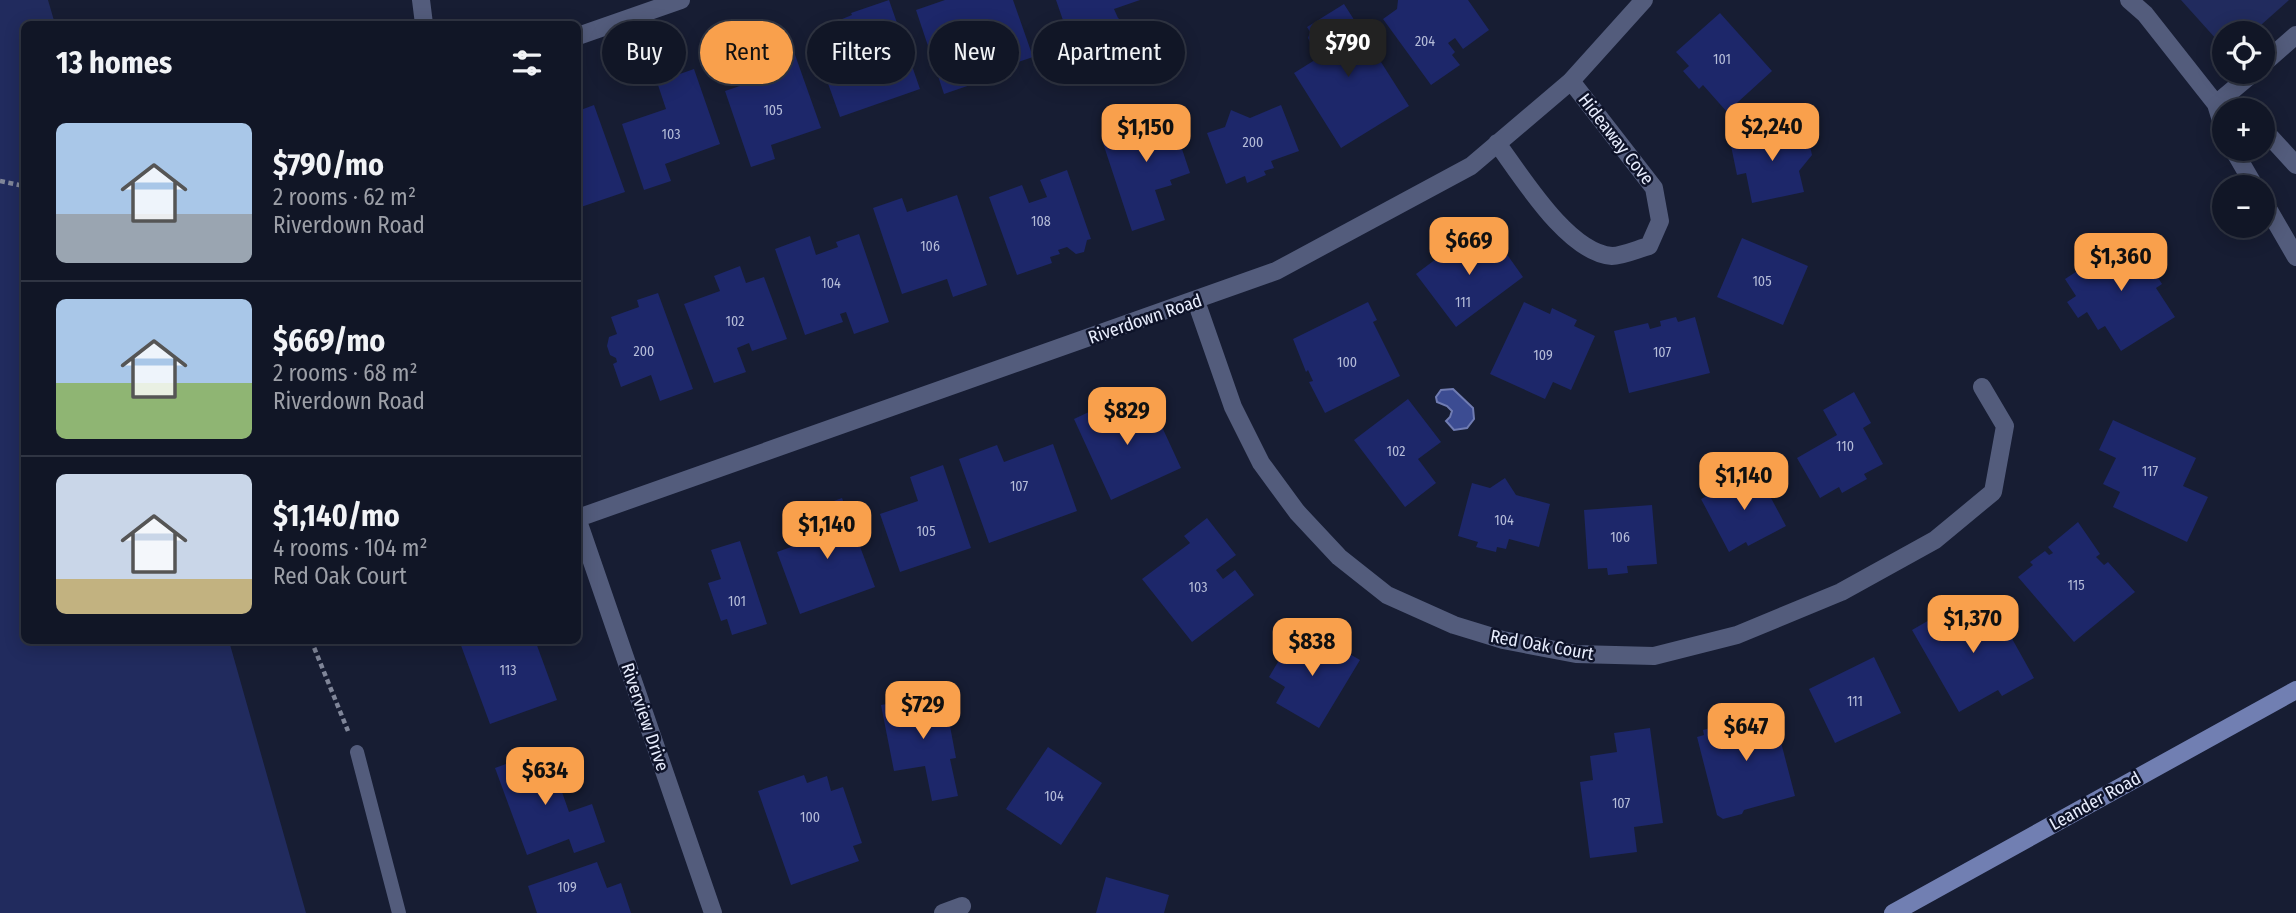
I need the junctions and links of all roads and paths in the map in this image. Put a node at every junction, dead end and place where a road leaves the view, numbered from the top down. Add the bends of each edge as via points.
1 (421, 0) edge
2 (681, 0) edge
3 (1644, 0) edge
4 (2129, 0) edge
5 (424, 21) edge
6 (581, 35) edge
7 (2296, 35) edge
8 (2275, 53) edge
9 (1571, 81) junction
10 (2243, 84) edge
11 (2215, 98) edge
12 (2231, 98) edge
13 (2275, 142) edge
14 (1497, 144) junction
15 (2296, 165) edge
16 (0, 181) edge
17 (21, 185) edge
18 (2275, 221) edge
19 (2296, 257) edge
20 (1196, 301) junction
21 (1982, 387) dead end
22 (581, 519) edge
23 (581, 529) edge
24 (313, 644) edge
25 (2296, 690) edge
26 (357, 752) joint
27 (962, 906) dead end
28 (399, 913) edge
29 (713, 913) edge
30 (943, 913) edge
31 (1893, 913) edge

1 - 5 street
2 - 6 street
3 - 9 street, Riverdown Road
4 - 11 street
7 - 8 street
9 - 14 street, Riverdown Road
9 - 14 street, Hideaway Cove via 1654,188 1660,221 1649,246 1612,256 1578,244
10 - 12 street
13 - 15 street
14 - 20 street, Riverdown Road via 1471,166 1311,253
16 - 17 path
18 - 19 street
20 - 21 street, Red Oak Court via 1233,407 1261,463 1297,512 1339,557 1387,595 1454,625 1576,654 1654,656 1737,635 1840,592 1935,540 1993,492 2006,426
20 - 22 street, Riverdown Road
23 - 29 street, Riverview Drive
24 - 26 path
25 - 31 main road, Leander Road
26 - 28 lane
27 - 30 street

